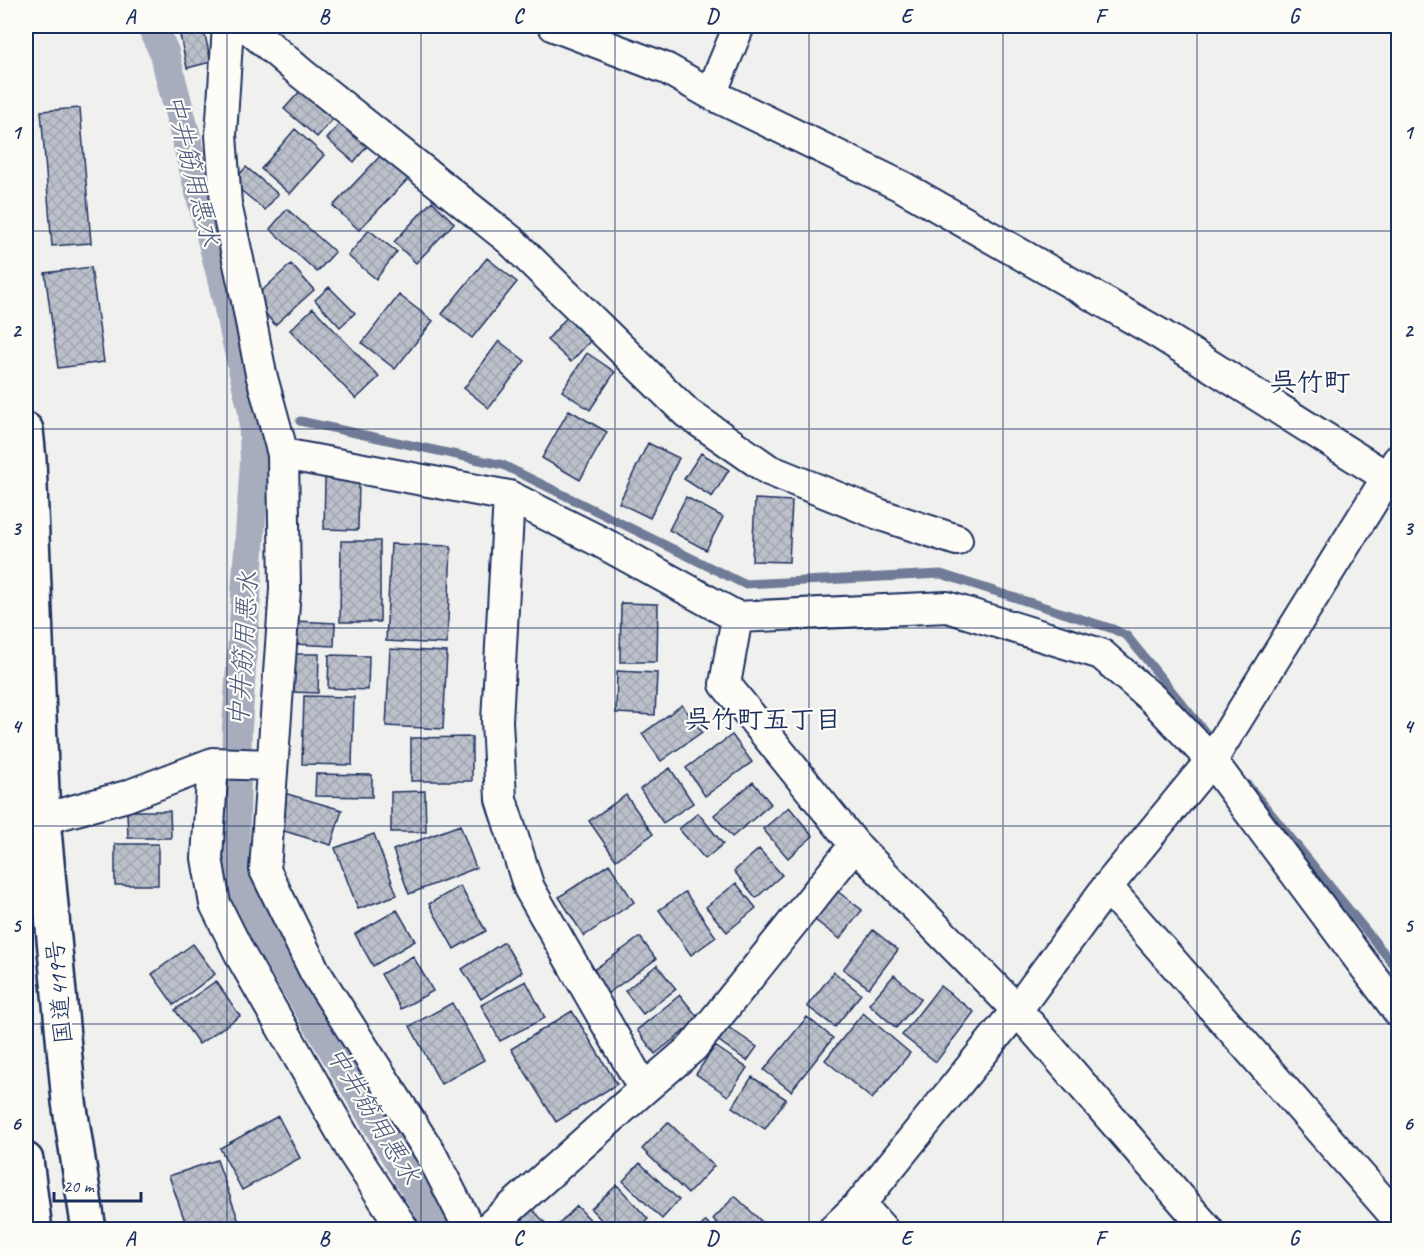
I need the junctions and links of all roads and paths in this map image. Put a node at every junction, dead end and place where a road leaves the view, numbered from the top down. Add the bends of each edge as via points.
1 (228, 26) edge
2 (246, 26) edge
3 (554, 26) edge
4 (739, 26) edge
5 (711, 94) junction
6 (26, 430) edge
7 (283, 454) junction
8 (1394, 474) edge
9 (508, 496) junction
10 (957, 540) dead end
11 (737, 617) junction
12 (1212, 759) junction
13 (213, 763) junction
14 (272, 765) junction
15 (43, 819) junction
16 (855, 845) junction
17 (1107, 887) junction
18 (1017, 1010) junction
19 (1398, 1011) edge
20 (644, 1089) junction
21 (26, 1160) edge
22 (860, 1204) junction
23 (1394, 1222) edge
24 (391, 1225) edge
25 (36, 1230) edge
26 (89, 1230) edge
27 (470, 1230) edge
28 (486, 1230) edge
29 (832, 1230) edge
30 (883, 1230) edge
31 (1208, 1230) edge

1 - 7 street via 221,135 226,204 261,374
2 - 10 street via 510,240 687,413 769,470 881,515
3 - 5 street via 667,69
4 - 5 street
5 - 8 street via 903,187
6 - 15 highway, 国道419号
7 - 9 street
7 - 14 street via 285,589
8 - 12 street
9 - 11 street
9 - 20 street via 497,721 501,799 529,888
11 - 12 street via 947,607 1101,654
11 - 16 street via 725,684
12 - 17 street
12 - 19 street
13 - 14 street
13 - 15 street via 127,796
13 - 24 street via 207,858 215,904
14 - 27 street via 265,870 315,972 431,1154
15 - 26 highway, 国道419号 via 69,1102
16 - 18 street
16 - 20 street via 693,1047
17 - 18 street
17 - 23 street
18 - 22 street
18 - 31 street
20 - 28 street
21 - 25 highway
22 - 29 street
22 - 30 street

